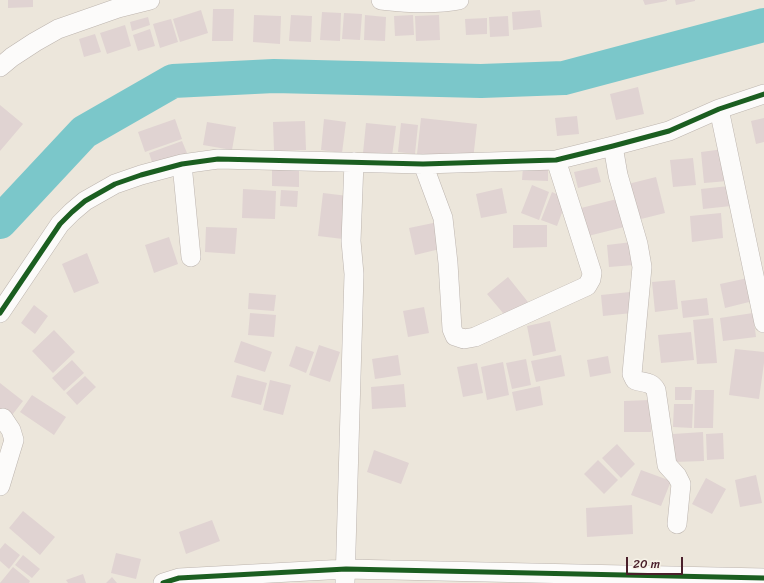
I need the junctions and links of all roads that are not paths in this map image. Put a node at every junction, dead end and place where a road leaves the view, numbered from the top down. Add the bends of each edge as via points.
1 (150, 0) edge
2 (381, 0) edge
3 (459, 0) edge
4 (0, 67) edge
5 (764, 94) edge
6 (719, 109) junction
7 (613, 146) junction
8 (556, 160) junction
9 (354, 162) junction
10 (182, 164) junction
11 (424, 164) junction
12 (191, 257) dead end
13 (0, 313) edge
14 (764, 323) edge
15 (3, 418) dead end
16 (0, 486) edge
17 (677, 524) dead end
18 (346, 576) edge
19 (764, 578) edge
20 (163, 583) edge

1 - 4 street via 58,29
2 - 3 street via 446,3
5 - 6 street
6 - 7 street via 669,131
6 - 14 street
7 - 8 street
7 - 17 street via 642,267 632,374 635,380 650,384 656,390 667,465 681,484
8 - 11 street
8 - 11 street via 592,273 590,282 587,286 475,337 464,339 455,336 452,329 443,218
9 - 10 street via 218,159
9 - 11 street
9 - 18 street via 351,241 354,274
10 - 12 street
10 - 13 street via 116,184 85,201 60,224
15 - 16 street via 14,440
18 - 19 street
18 - 20 street via 179,578

